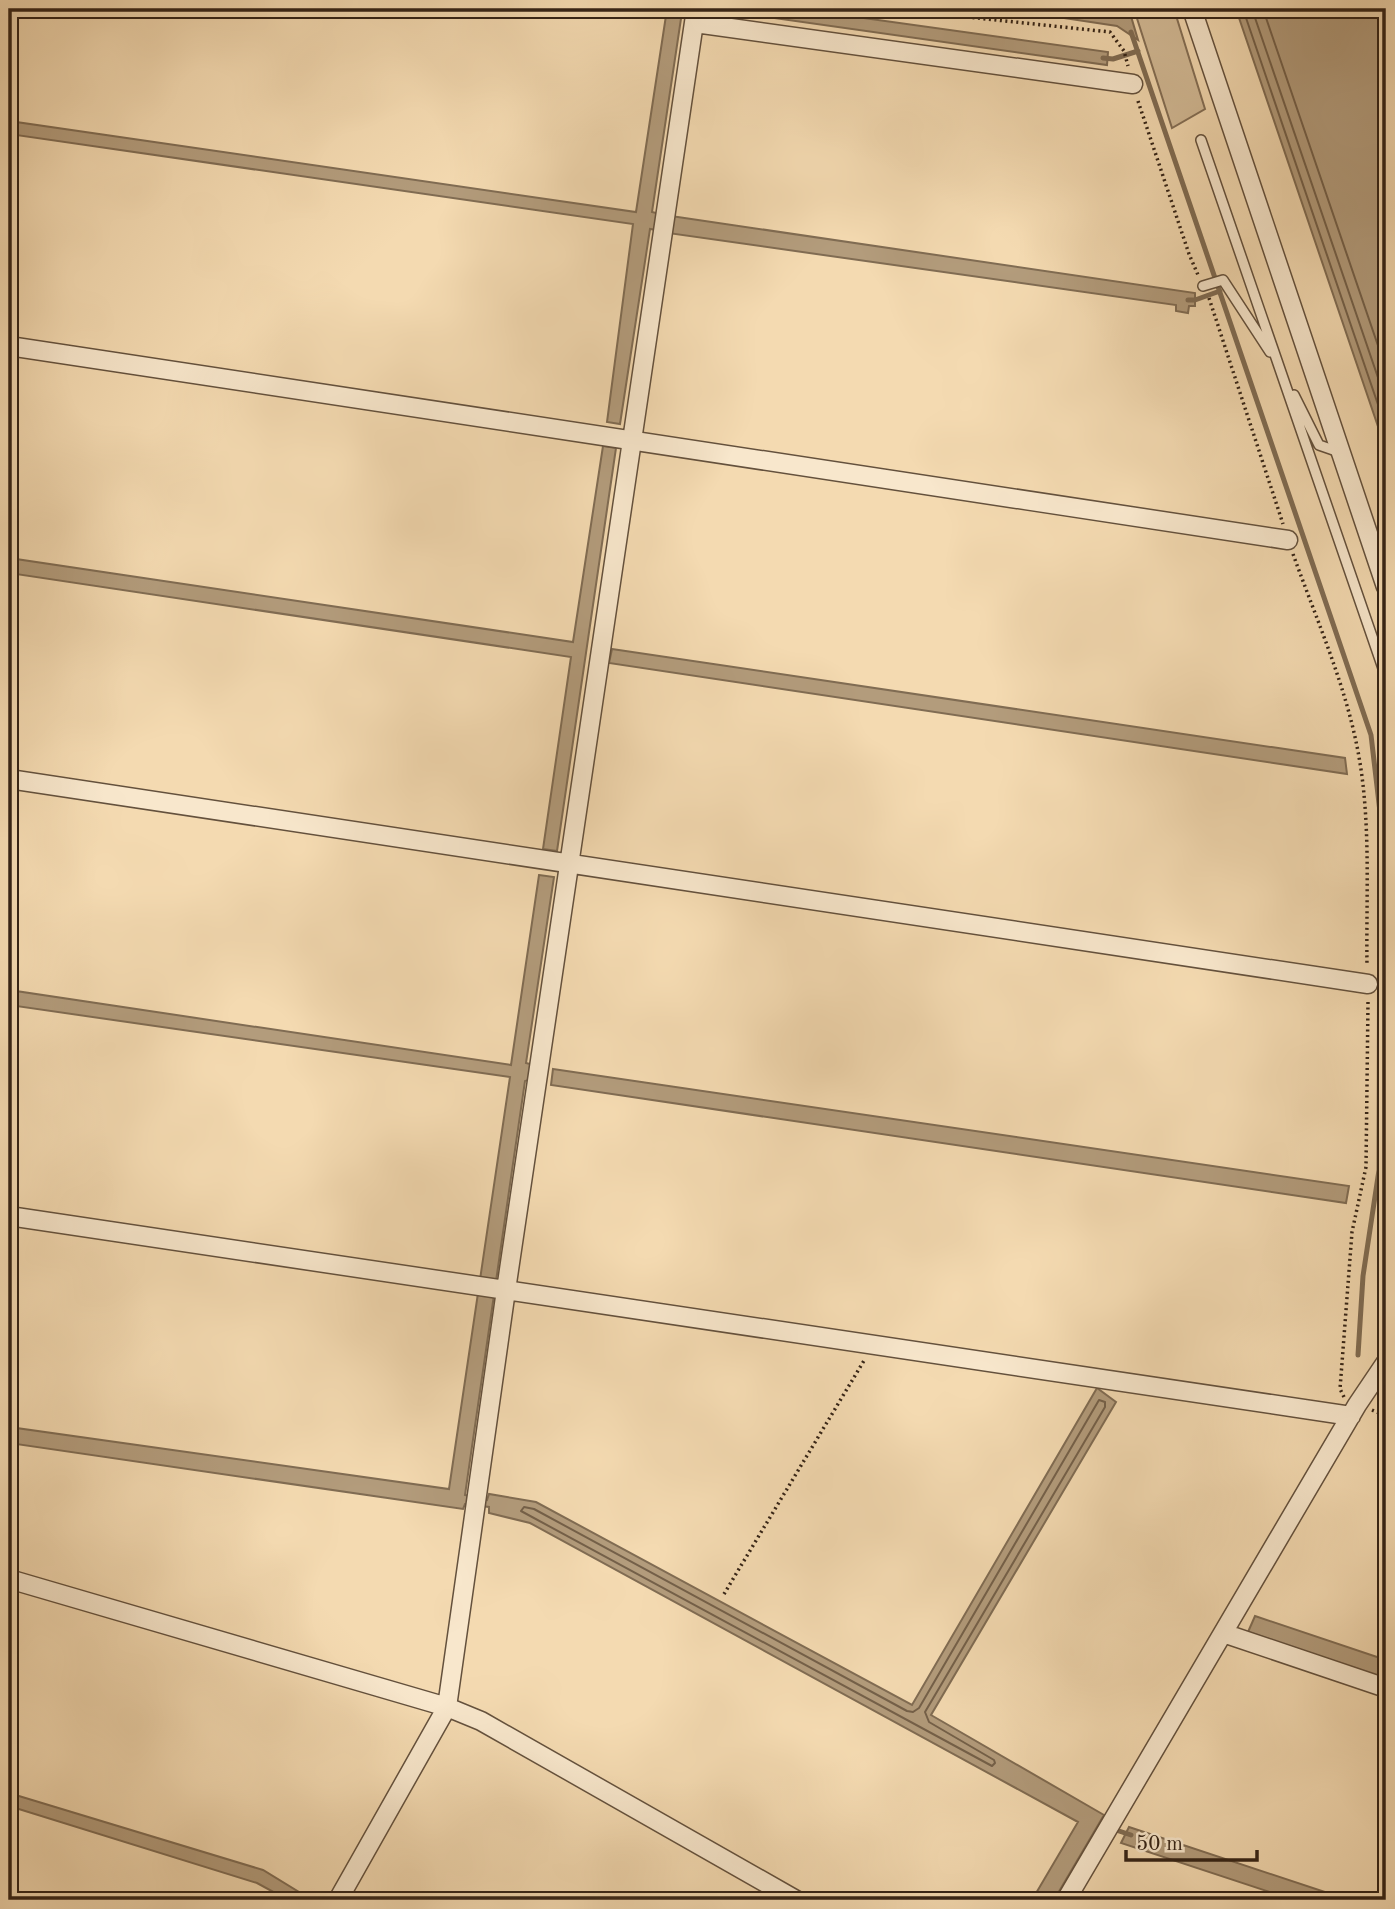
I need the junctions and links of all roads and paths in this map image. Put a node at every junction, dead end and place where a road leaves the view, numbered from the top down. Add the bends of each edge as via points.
1 (930, 9) edge
2 (1192, 9) edge
3 (695, 16) edge
4 (1133, 84) junction
5 (1201, 140) dead end
6 (1203, 286) joint
7 (1209, 300) dead end
8 (9, 346) edge
9 (1279, 366) junction
10 (633, 439) junction
11 (1342, 453) junction
12 (1288, 540) joint
13 (1386, 587) edge
14 (1386, 677) edge
15 (9, 779) edge
16 (569, 865) junction
17 (1368, 984) dead end
18 (9, 1216) edge
19 (506, 1290) junction
20 (873, 1345) junction
21 (1386, 1362) edge
22 (1351, 1416) junction
23 (9, 1579) edge
24 (724, 1594) dead end
25 (1223, 1633) junction
26 (1386, 1688) edge
27 (447, 1707) junction
28 (338, 1900) edge
29 (796, 1900) edge
30 (1066, 1900) edge

1 - 4 path via 939,14 1110,32 1124,51
2 - 11 street
3 - 4 street
3 - 10 street
4 - 6 path
5 - 9 lane
6 - 9 lane via 1223,280
7 - 12 path
8 - 10 street
9 - 11 lane via 1319,445
9 - 14 lane
10 - 12 street
10 - 16 street
11 - 13 street
15 - 16 street
16 - 17 street
16 - 19 street
18 - 19 street
19 - 20 street
19 - 27 street
20 - 22 street
20 - 24 path
21 - 22 street
22 - 25 street
23 - 27 street
25 - 26 street
25 - 30 street
27 - 28 street
27 - 29 street via 481,1721

